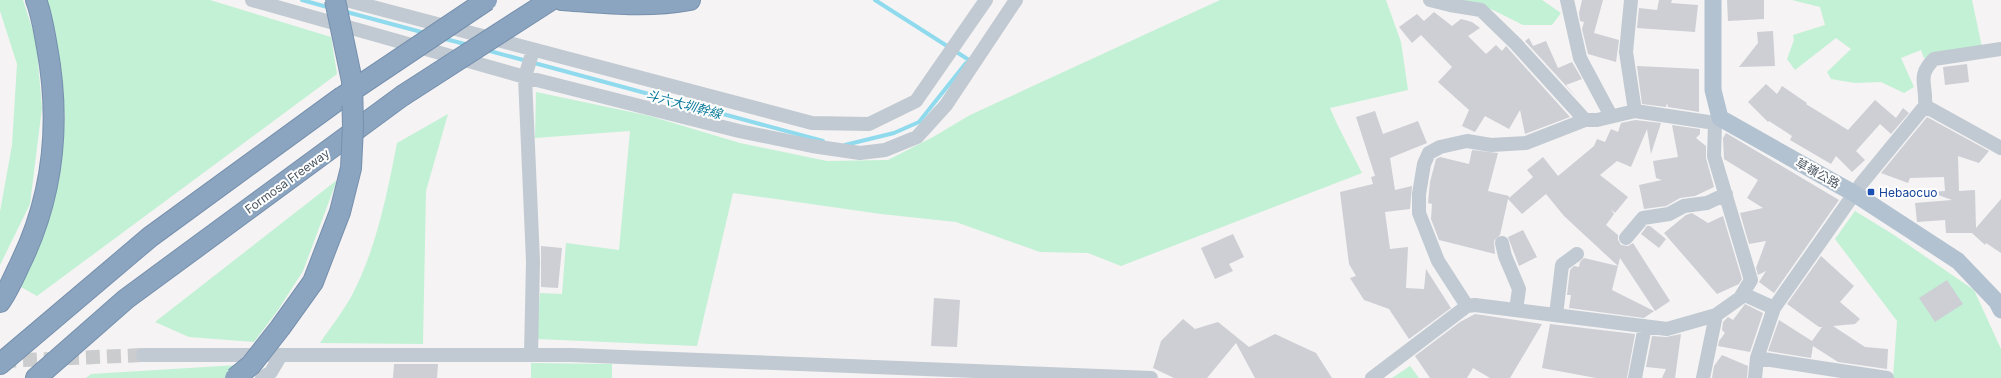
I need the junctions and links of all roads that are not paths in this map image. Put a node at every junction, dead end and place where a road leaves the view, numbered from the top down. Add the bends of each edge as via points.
1 (36, 0) edge
2 (252, 0) edge
3 (335, 0) edge
4 (346, 0) edge
5 (487, 0) edge
6 (550, 0) edge
7 (562, 0) edge
8 (690, 0) edge
9 (986, 0) edge
10 (1016, 0) edge
11 (1430, 0) edge
12 (1567, 0) edge
13 (1631, 0) edge
14 (1713, 0) edge
15 (2001, 49) edge
16 (533, 50) junction
17 (525, 77) junction
18 (1925, 106) junction
19 (1635, 111) junction
20 (1611, 116) junction
21 (1585, 120) junction
22 (1717, 121) junction
23 (2001, 148) edge
24 (1726, 194) junction
25 (1855, 194) junction
26 (1626, 238) dead end
27 (1502, 242) dead end
28 (1577, 254) dead end
29 (1743, 294) junction
30 (0, 302) edge
31 (1467, 306) junction
32 (1774, 308) junction
33 (1516, 310) junction
34 (2001, 310) edge
35 (1556, 315) junction
36 (1716, 315) junction
37 (1645, 326) junction
38 (531, 354) junction
39 (143, 355) tunnel mouth
40 (281, 355) junction
41 (1757, 358) junction
42 (0, 364) edge
43 (36, 378) edge
44 (235, 378) edge
45 (262, 378) edge
46 (1151, 378) edge
47 (1372, 378) edge
48 (1635, 378) edge
49 (1703, 378) edge
50 (1755, 378) edge
51 (1887, 378) edge

1 - 30 highway via 41,13 52,75 55,126 50,168 42,208 28,246
2 - 17 street
3 - 44 highway, bridge via 352,81 353,127 350,168 340,212 313,282 251,365
4 - 16 street
5 - 42 highway, bridge via 342,97 150,237
6 - 43 highway, Formosa Freeway, bridge via 402,96 126,299
7 - 8 highway via 630,6
9 - 16 street via 916,101 869,124 812,123
10 - 17 street via 946,105 917,137 885,150 860,153 746,133
11 - 21 street via 1450,6 1481,10 1516,44
12 - 20 street via 1580,58
13 - 19 street via 1626,52
14 - 22 main road via 1713,90
15 - 18 street via 1934,59 1923,75
16 - 17 street
17 - 38 street via 533,261
18 - 23 street
18 - 25 street
19 - 20 street
19 - 22 street
20 - 21 street
21 - 31 street via 1526,143 1491,145 1467,141 1440,147 1429,153 1424,164 1419,213 1438,261
22 - 24 street via 1714,156
22 - 25 main road, 草嶺公路
24 - 26 street via 1707,203 1684,206 1669,214 1643,218
24 - 29 street via 1752,280
25 - 32 street
25 - 34 main road, 草嶺公路 via 1958,261 1997,302
27 - 33 street via 1518,289
28 - 35 street via 1562,265
29 - 32 street
29 - 36 street
31 - 33 street
31 - 47 street
32 - 41 street
33 - 35 street
35 - 37 street
36 - 37 street via 1667,329
36 - 49 street
37 - 48 street
38 - 40 street
38 - 46 street
39 - 40 street
40 - 45 street via 271,372
41 - 50 street
41 - 51 street

